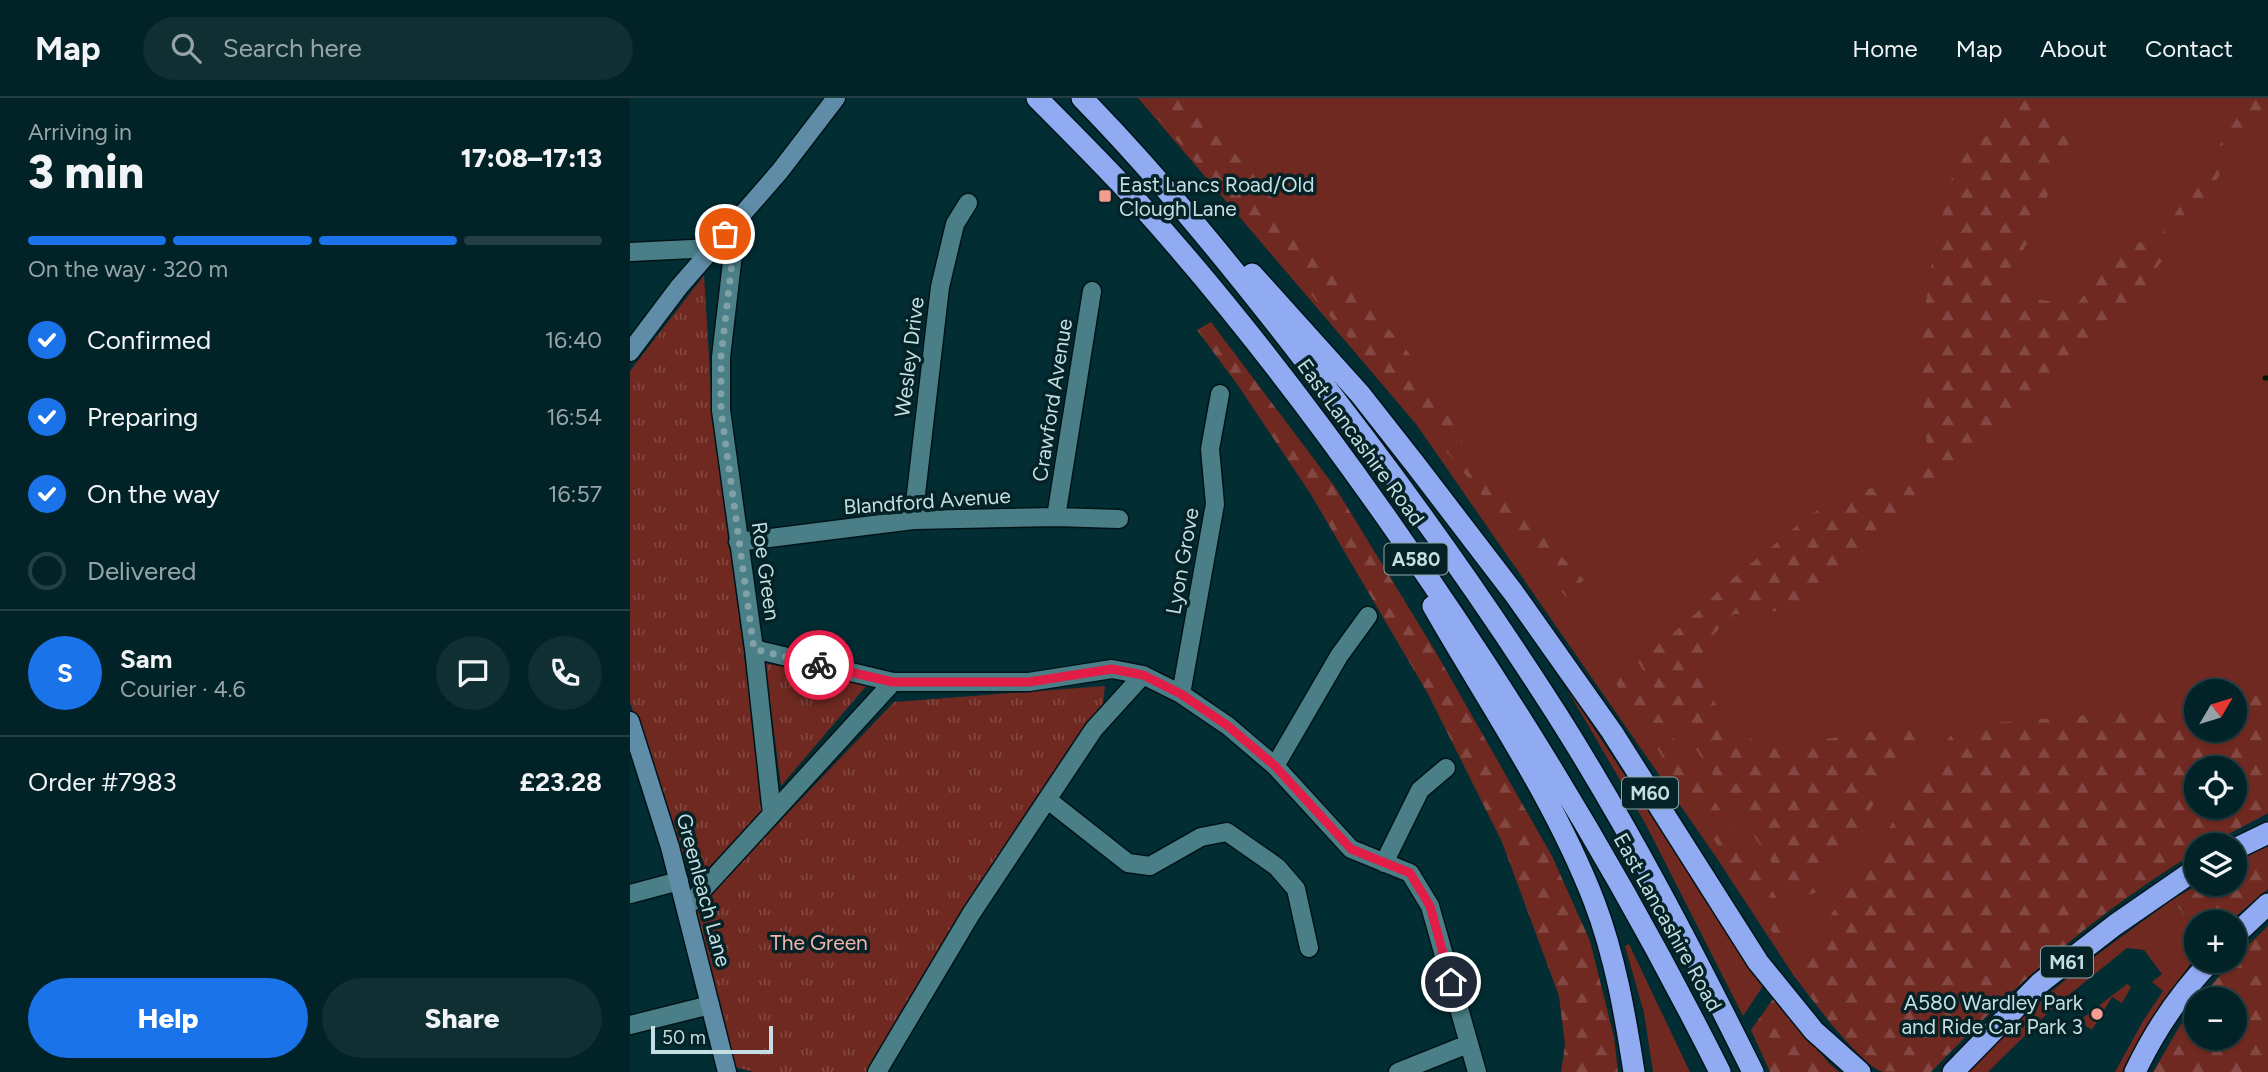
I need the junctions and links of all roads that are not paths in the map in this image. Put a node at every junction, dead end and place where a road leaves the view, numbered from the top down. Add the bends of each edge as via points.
1 (836, 98) edge
2 (1037, 98) edge
3 (1082, 98) edge
4 (968, 204) dead end
5 (1194, 223) junction
6 (719, 241) junction
7 (630, 253) edge
8 (1092, 290) dead end
9 (630, 352) edge
10 (1220, 394) dead end
11 (1363, 484) junction
12 (1056, 517) junction
13 (1119, 519) dead end
14 (913, 520) junction
15 (738, 542) junction
16 (1368, 616) dead end
17 (754, 649) junction
18 (1143, 675) junction
19 (893, 682) junction
20 (1181, 694) junction
21 (630, 721) edge
22 (1275, 766) junction
23 (1446, 768) dead end
24 (1048, 800) junction
25 (772, 814) junction
26 (2268, 833) edge
27 (2247, 843) edge
28 (1384, 863) junction
29 (2184, 877) edge
30 (679, 881) junction
31 (630, 894) edge
32 (2268, 904) edge
33 (687, 906) junction
34 (2247, 924) edge
35 (1309, 948) dead end
36 (2199, 973) edge
37 (710, 1005) junction
38 (630, 1025) edge
39 (1468, 1044) junction
40 (727, 1072) edge
41 (877, 1072) edge
42 (1398, 1072) edge
43 (1477, 1072) edge
44 (1634, 1072) edge
45 (1720, 1072) edge
46 (1753, 1072) edge
47 (1860, 1072) edge
48 (1953, 1072) edge
49 (2135, 1072) edge

1 - 6 street
2 - 11 highway, East Lancashire Road / A580 via 1174,243
3 - 5 highway, East Lancashire Road / A580
4 - 14 street, Wesley Drive via 956,224 940,287
5 - 46 highway, East Lancashire Road / A580 via 1365,439 1515,650 1612,807
5 - 47 highway, M60 via 1237,259 1360,394 1513,592 1612,732 1758,962 1814,1031
6 - 7 street
6 - 9 street
6 - 15 street, Roe Green via 734,245 721,357 721,410
8 - 12 street, Crawford Avenue
10 - 20 street, Lyon Grove via 1210,449 1215,504
11 - 44 highway via 1554,813 1612,955
11 - 45 highway, East Lancashire Road / A580 via 1533,735 1682,995
12 - 13 street, Blandford Avenue
12 - 14 street, Blandford Avenue
14 - 15 street, Blandford Avenue
15 - 17 street, Roe Green
16 - 22 street via 1339,656
17 - 19 street, Roe Green
17 - 25 street
18 - 19 street, Roe Green via 1112,669 1029,682
18 - 20 street, Roe Green
18 - 24 street via 1094,729
19 - 25 street
20 - 22 street, Roe Green
21 - 30 street, Greenleach Lane
22 - 28 street, Roe Green via 1351,849
23 - 28 street via 1420,790
24 - 35 street via 1128,863 1150,866 1201,838 1227,832 1276,867 1296,889
24 - 41 street via 971,914
25 - 33 street
26 - 27 highway
28 - 39 street, Roe Green via 1410,873 1430,906
29 - 48 highway, M61 via 2040,983
30 - 31 street
30 - 33 street, Greenleach Lane
32 - 34 highway
33 - 37 street, Greenleach Lane
36 - 49 highway
37 - 38 street
37 - 40 street, Greenleach Lane
39 - 42 street
39 - 43 street, Roe Green

